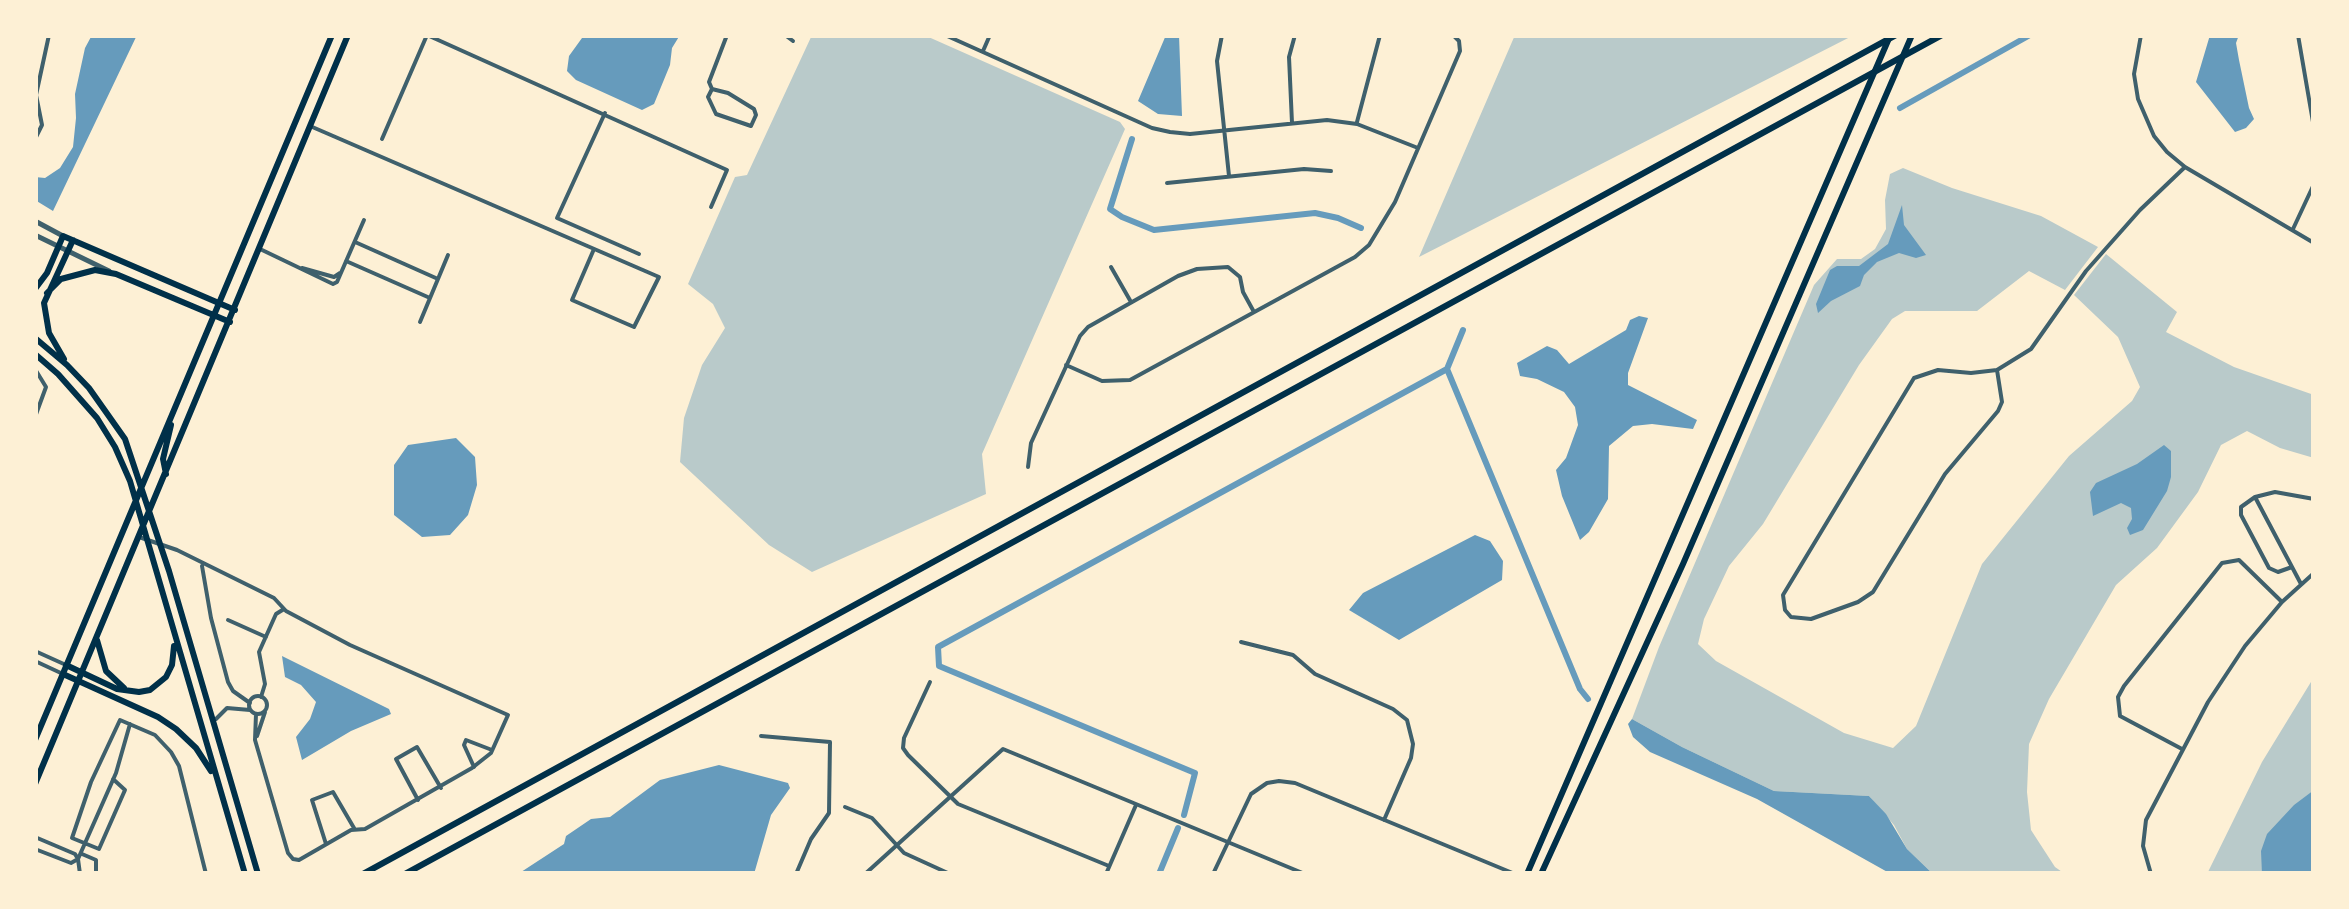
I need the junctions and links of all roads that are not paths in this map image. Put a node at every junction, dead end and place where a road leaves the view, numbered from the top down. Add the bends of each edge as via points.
1 (49, 35) edge
2 (332, 35) edge
3 (348, 35) edge
4 (427, 35) edge
5 (727, 35) edge
6 (785, 35) edge
7 (945, 35) edge
8 (990, 35) edge
9 (1222, 35) edge
10 (1296, 35) edge
11 (1380, 35) edge
12 (1453, 35) edge
13 (1893, 35) edge
14 (1912, 35) edge
15 (1942, 35) edge
16 (2141, 35) edge
17 (2298, 35) edge
18 (792, 40) dead end
19 (983, 52) junction
20 (2314, 82) edge
21 (2305, 83) junction
22 (712, 89) junction
23 (36, 102) edge
24 (605, 113) junction
25 (1292, 124) junction
26 (1357, 124) junction
27 (310, 126) junction
28 (2314, 128) edge
29 (1226, 130) junction
30 (35, 139) edge
31 (382, 139) dead end
32 (1418, 148) junction
33 (2185, 167) junction
34 (1331, 171) dead end
35 (1230, 176) junction
36 (1167, 183) dead end
37 (2314, 184) edge
38 (711, 207) dead end
39 (35, 220) edge
40 (364, 220) dead end
41 (2292, 229) junction
42 (35, 235) edge
43 (63, 236) junction
44 (73, 240) junction
45 (354, 242) junction
46 (2314, 243) edge
47 (58, 248) junction
48 (260, 249) junction
49 (594, 249) junction
50 (68, 252) junction
51 (639, 254) dead end
52 (448, 256) dead end
53 (346, 261) junction
54 (1112, 267) dead end
55 (116, 274) junction
56 (438, 278) junction
57 (35, 289) edge
58 (47, 293) junction
59 (430, 298) junction
60 (1131, 302) junction
61 (220, 303) junction
62 (235, 310) junction
63 (1254, 312) junction
64 (214, 315) junction
65 (230, 322) junction
66 (420, 322) dead end
67 (35, 338) edge
68 (35, 354) edge
69 (68, 364) junction
70 (1066, 365) junction
71 (35, 369) edge
72 (1998, 370) junction
73 (1743, 376) junction
74 (1759, 383) junction
75 (174, 409) junction
76 (35, 417) edge
77 (1028, 467) dead end
78 (166, 474) junction
79 (2255, 497) junction
80 (2314, 499) edge
81 (139, 537) junction
82 (202, 563) junction
83 (2292, 567) junction
84 (2314, 573) edge
85 (2301, 584) junction
86 (2282, 602) junction
87 (284, 609) junction
88 (228, 620) dead end
89 (266, 637) junction
90 (96, 638) junction
91 (174, 640) junction
92 (1240, 642) dead end
93 (35, 651) edge
94 (35, 661) edge
95 (64, 670) junction
96 (80, 677) junction
97 (930, 682) dead end
98 (129, 692) junction
99 (260, 697) junction
100 (252, 709) junction
101 (265, 711) junction
102 (212, 723) junction
103 (130, 724) junction
104 (761, 736) dead end
105 (35, 740) edge
106 (255, 740) junction
107 (2182, 749) junction
108 (492, 750) junction
109 (474, 767) junction
110 (113, 779) junction
111 (217, 781) junction
112 (35, 784) edge
113 (441, 788) junction
114 (949, 798) junction
115 (418, 800) junction
116 (1136, 804) junction
117 (846, 807) dead end
118 (1384, 820) junction
119 (355, 829) junction
120 (35, 837) edge
121 (897, 842) junction
122 (1226, 842) junction
123 (86, 843) junction
124 (326, 844) junction
125 (35, 848) edge
126 (66, 850) junction
127 (80, 856) junction
128 (62, 860) junction
129 (1109, 866) junction
130 (80, 874) edge
131 (96, 874) edge
132 (206, 874) edge
133 (245, 874) edge
134 (258, 874) edge
135 (363, 874) edge
136 (405, 874) edge
137 (796, 874) edge
138 (865, 874) edge
139 (950, 874) edge
140 (1106, 874) edge
141 (1213, 874) edge
142 (1305, 874) edge
143 (1515, 874) edge
144 (1527, 874) edge
145 (1542, 874) edge
146 (2150, 874) edge

1 - 23 street
2 - 61 main road
3 - 27 main road
4 - 24 street
4 - 31 street
5 - 22 street via 708,82
6 - 18 street
7 - 19 street
8 - 19 street
9 - 29 street via 1217,61
10 - 25 street via 1289,57
11 - 26 street
12 - 32 street via 1460,50
13 - 73 main road
13 - 135 main road
14 - 74 main road
15 - 136 main road
16 - 33 street via 2134,74 2142,112 2154,136
17 - 21 street
19 - 29 street via 1152,128
20 - 21 street
21 - 28 street
22 - 22 street via 754,109 751,126 712,111
23 - 30 street via 42,125
24 - 38 street via 727,170
24 - 51 street via 557,218
25 - 26 street
25 - 29 street
26 - 32 street
27 - 48 main road
27 - 49 street
29 - 35 street
32 - 63 street via 1369,245
33 - 41 street
33 - 72 street via 2086,270 2031,348
34 - 35 street
35 - 36 street
37 - 41 street
39 - 43 street
40 - 45 street
41 - 46 street
42 - 47 street
43 - 44 main road
43 - 47 main road
44 - 50 main road
44 - 61 main road
45 - 53 street
45 - 56 street
47 - 50 street
47 - 57 main road
48 - 53 street via 333,284
48 - 62 main road
49 - 49 street via 659,277 634,327 572,300
50 - 55 street
50 - 58 main road
52 - 56 street
53 - 59 street
54 - 60 street
55 - 58 main road via 75,273
55 - 64 main road
56 - 59 street
58 - 69 main road via 45,321
59 - 66 street
60 - 63 street via 1178,276 1228,267 1240,277
60 - 70 street via 1088,327
61 - 62 main road
61 - 64 main road
62 - 65 main road
63 - 70 street via 1130,380 1102,381
64 - 65 main road
64 - 75 main road
65 - 78 main road
67 - 69 main road
68 - 91 main road via 97,418 115,447
69 - 102 main road via 126,439
70 - 77 street
71 - 76 street via 46,387
72 - 72 street via 1938,370 1914,378 1784,595 1791,617 1801,620 1872,592 1945,474 1998,411
73 - 74 main road
73 - 144 main road
74 - 145 main road
75 - 78 main road
75 - 95 main road
78 - 81 main road
79 - 80 street via 2275,492
79 - 83 street
79 - 83 street via 2243,503 2241,515 2264,560 2278,572
81 - 82 street
81 - 90 main road
82 - 87 street
82 - 100 street via 228,682
83 - 85 street
84 - 85 street
85 - 86 street
86 - 107 street via 2245,646
86 - 107 street via 2239,560 2222,563 2124,686 2120,716
87 - 89 street
87 - 108 street via 504,711
88 - 89 street
89 - 99 street via 259,652 265,684
90 - 96 main road
90 - 98 main road via 106,672
91 - 98 main road via 166,677 150,690
91 - 111 main road
92 - 118 street via 1292,655 1315,674 1407,720 1411,758
93 - 95 street
94 - 95 street
95 - 96 main road
95 - 105 main road
96 - 98 main road
96 - 111 main road via 176,729
96 - 112 main road
97 - 114 street via 903,748
99 - 100 street via 253,698
99 - 101 street
100 - 101 street
100 - 102 street via 227,708
100 - 106 street
101 - 106 street
102 - 134 main road
103 - 110 street
103 - 123 street via 120,720 90,782 72,838
103 - 132 street via 172,752
104 - 137 street via 830,742 829,813
106 - 124 street via 288,853 299,860
107 - 146 street via 2146,820
108 - 109 street
108 - 109 street via 466,740
109 - 113 street
110 - 123 street
110 - 123 street via 126,790 100,849
111 - 133 main road
113 - 115 street
113 - 115 street via 417,747 396,759
114 - 116 street via 1003,749
114 - 121 street
114 - 129 street
115 - 119 street
116 - 122 street
116 - 129 street
117 - 121 street via 872,818
118 - 122 street via 1295,783 1267,782 1250,794
118 - 143 street
119 - 124 street
119 - 124 street via 333,792 312,800
120 - 126 street
121 - 138 street
121 - 139 street via 915,860
122 - 141 street
122 - 142 street
123 - 127 street
125 - 128 street
126 - 127 street
126 - 128 street
127 - 128 street
127 - 130 street
127 - 131 street via 96,860
129 - 140 street

